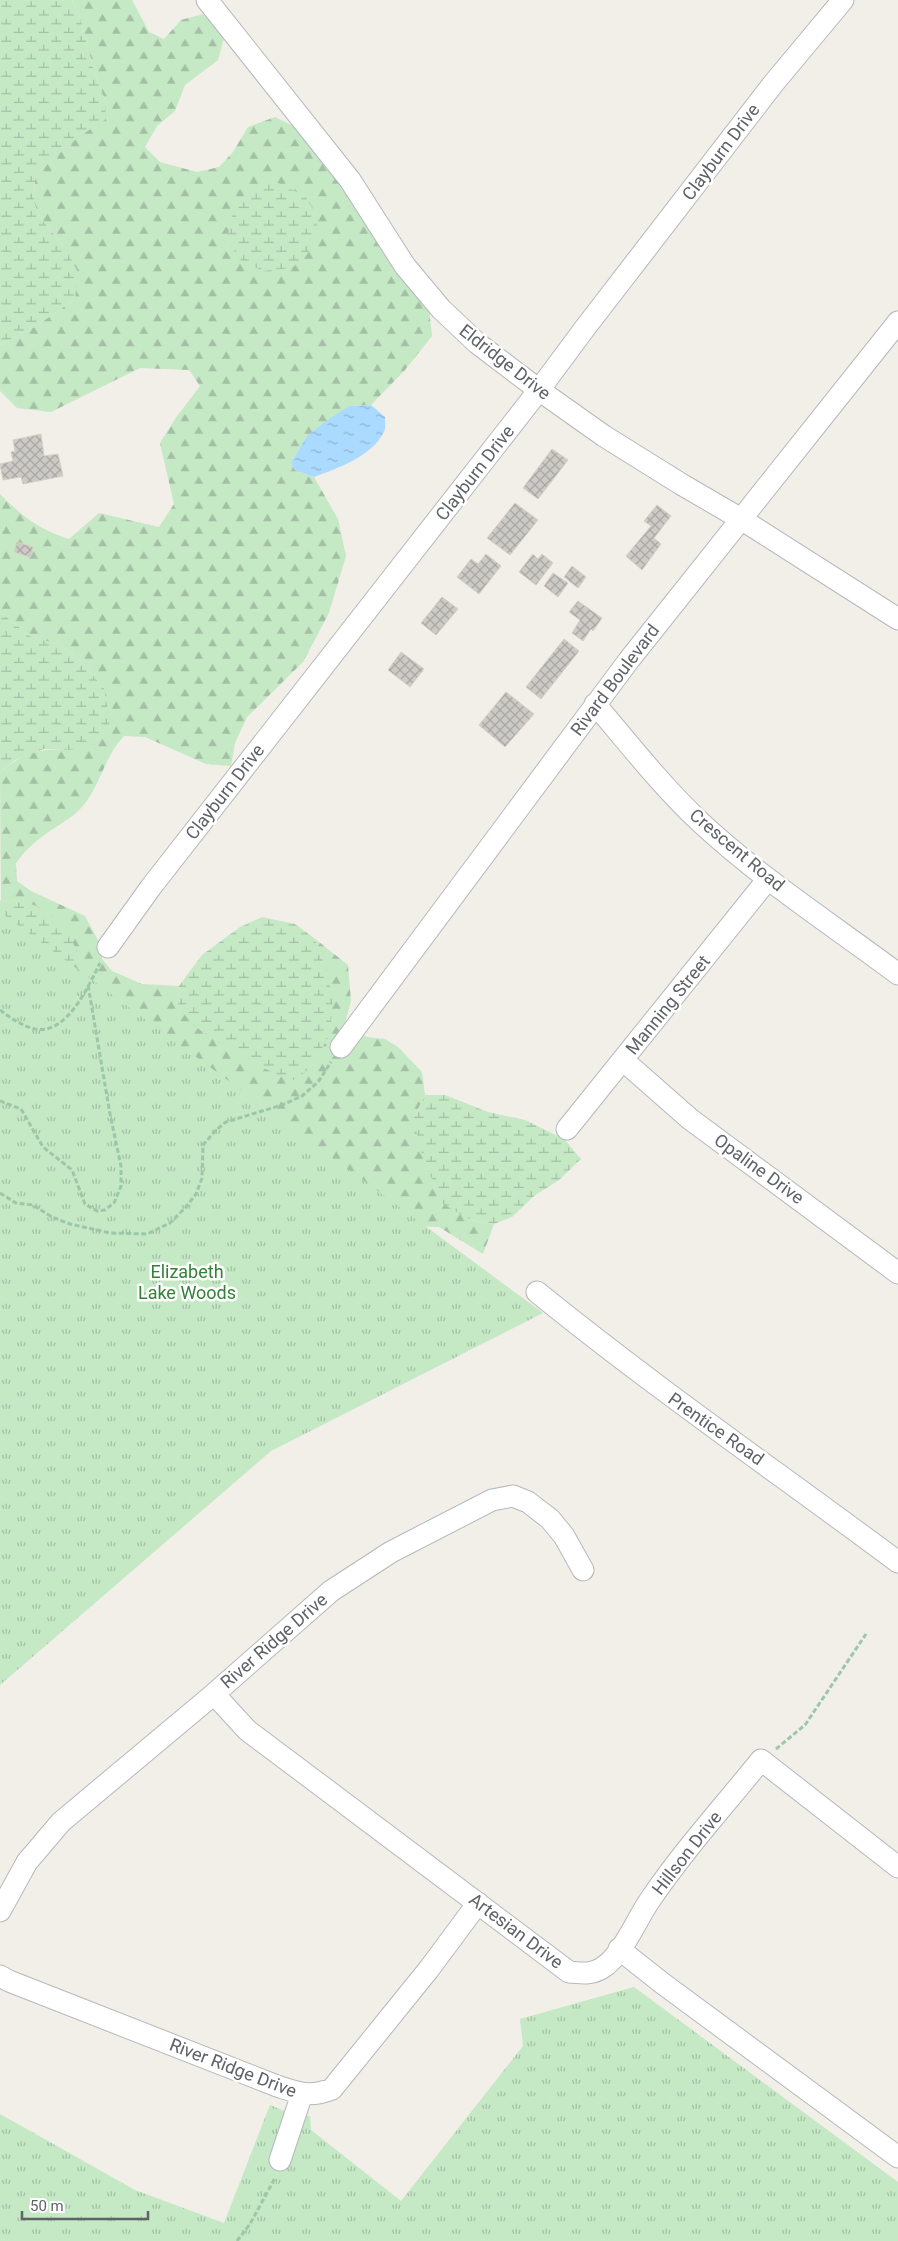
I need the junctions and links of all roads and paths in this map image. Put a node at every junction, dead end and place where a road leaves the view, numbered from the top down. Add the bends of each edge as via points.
1 (207, 0) edge
2 (843, 0) edge
3 (898, 322) edge
4 (539, 390) junction
5 (742, 519) junction
6 (898, 619) edge
7 (595, 704) junction
8 (768, 879) junction
9 (108, 947) joint
10 (898, 974) edge
11 (88, 985) junction
12 (0, 1010) edge
13 (341, 1047) joint
14 (624, 1061) junction
15 (0, 1100) edge
16 (567, 1129) dead end
17 (0, 1193) edge
18 (898, 1272) edge
19 (537, 1292) dead end
20 (898, 1562) edge
21 (583, 1570) dead end
22 (866, 1634) dead end
23 (214, 1694) junction
24 (761, 1760) junction
25 (898, 1867) edge
26 (478, 1903) junction
27 (0, 1911) edge
28 (619, 1949) junction
29 (0, 1976) edge
30 (302, 2094) junction
31 (898, 2157) edge
32 (280, 2160) joint
33 (237, 2241) edge

1 - 4 street, Eldridge Drive via 350,180 405,266 441,309 478,343
2 - 4 street, Clayburn Drive via 773,84
3 - 5 street, Rivard Boulevard
4 - 5 street, Eldridge Drive via 604,436
4 - 9 street, Clayburn Drive via 151,887
5 - 6 street, Eldridge Drive
5 - 7 street, Rivard Boulevard
7 - 8 street, Crescent Road via 699,821
7 - 13 street, Rivard Boulevard
8 - 10 street, Crescent Road
8 - 14 street, Manning Street
9 - 11 path
11 - 12 path via 71,1013 52,1028 36,1029 19,1023
11 - 15 path via 121,1166 121,1186 114,1203 98,1211 84,1204 72,1170 43,1147 21,1109
13 - 17 path via 318,1082 302,1096 226,1122 216,1130 203,1145 202,1178 196,1194 170,1222 147,1234 110,1233 70,1224 33,1205 16,1203
14 - 16 street, Manning Street
14 - 18 street, Opaline Drive via 690,1118
19 - 20 street, Prentice Road via 653,1384
21 - 23 street, River Ridge Drive via 564,1536 550,1519 528,1502 514,1496 492,1500 391,1552 331,1591
22 - 24 path via 805,1725
23 - 26 street, Artesian Drive via 247,1730
23 - 27 street, River Ridge Drive via 61,1822 27,1862
24 - 25 street
24 - 28 street, Hillson Drive via 659,1887
26 - 28 street, Artesian Drive via 569,1972 590,1974 604,1968
26 - 30 street, River Ridge Drive via 332,2089 317,2095
28 - 31 street
29 - 30 street, River Ridge Drive
30 - 32 street
32 - 33 path via 267,2194

